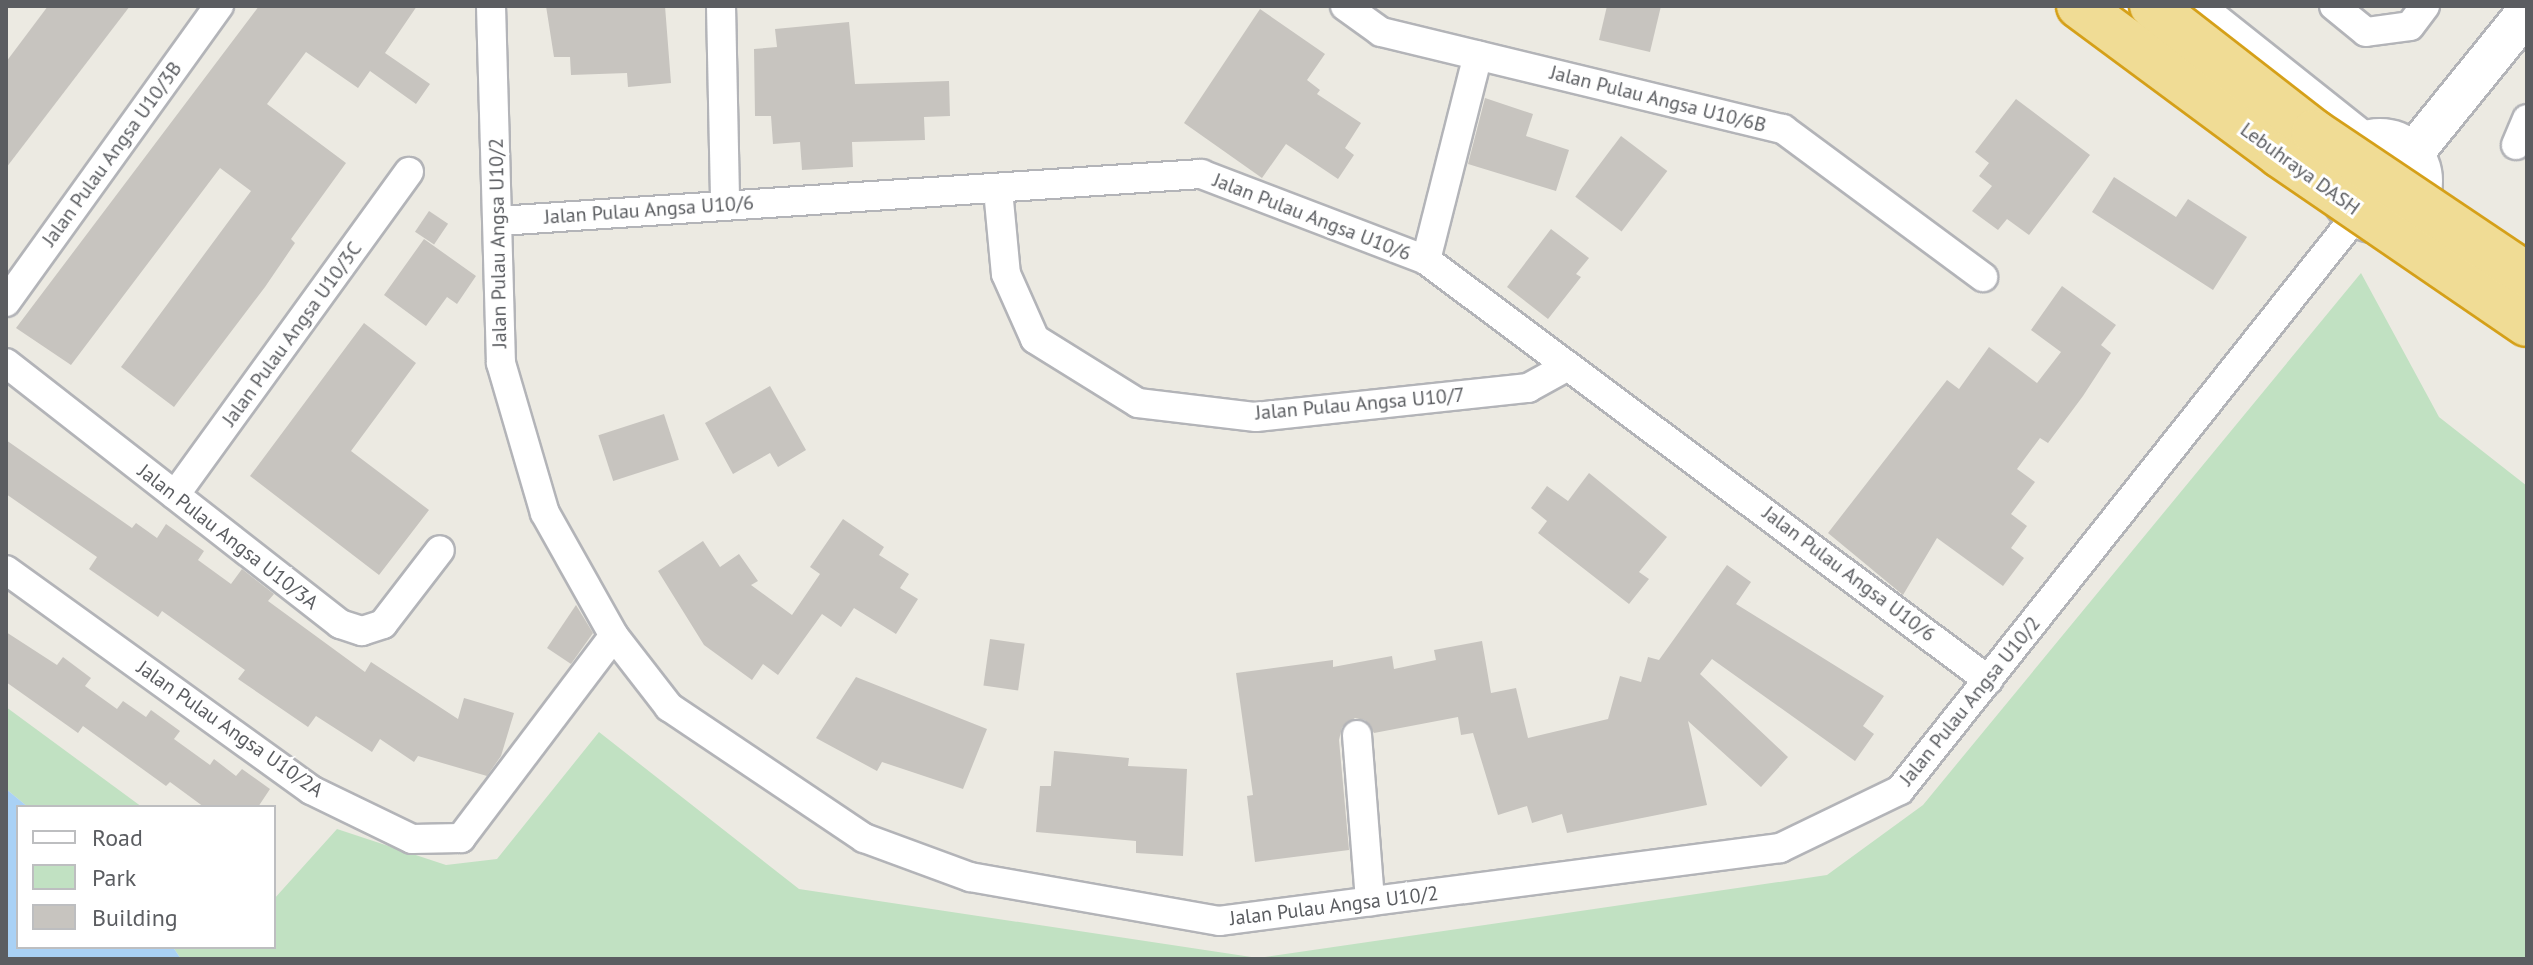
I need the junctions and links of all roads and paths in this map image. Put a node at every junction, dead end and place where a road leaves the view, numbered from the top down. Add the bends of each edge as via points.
1 (219, 6) edge
2 (491, 6) edge
3 (721, 6) edge
4 (1345, 6) edge
5 (2079, 6) edge
6 (2123, 6) edge
7 (2152, 6) edge
8 (2191, 6) edge
9 (2334, 6) edge
10 (2425, 6) edge
11 (2527, 12) edge
12 (1478, 55) junction
13 (2362, 142) junction
14 (2413, 153) junction
15 (409, 172) dead end
16 (2338, 175) junction
17 (998, 190) junction
18 (2420, 192) junction
19 (725, 204) junction
20 (2375, 218) junction
21 (499, 221) junction
22 (1426, 260) junction
23 (2527, 274) edge
24 (1983, 277) dead end
25 (6, 302) edge
26 (2527, 324) edge
27 (2527, 332) edge
28 (6, 363) edge
29 (1566, 367) junction
30 (175, 495) junction
31 (440, 550) dead end
32 (6, 570) edge
33 (614, 636) junction
34 (1988, 680) junction
35 (1357, 735) dead end
36 (1370, 901) junction

1 - 25 street, Jalan Pulau Angsa U10/3B
2 - 21 street, Jalan Pulau Angsa U10/2
3 - 19 street
4 - 12 street, Jalan Pulau Angsa U10/6B via 1381,32
5 - 26 highway, Lebuhraya DASH, bridge via 2280,155
6 - 16 street
7 - 23 highway, Lebuhraya DASH, bridge via 2314,132
8 - 13 street
9 - 10 street via 2366,32 2410,26
11 - 14 street
12 - 22 street
12 - 24 street, Jalan Pulau Angsa U10/6B via 1783,129
13 - 14 street via 2389,140
13 - 16 street via 2350,150
14 - 18 street via 2422,178
15 - 30 street, Jalan Pulau Angsa U10/3C
16 - 20 street via 2341,198
17 - 19 street, Jalan Pulau Angsa U10/6
17 - 22 street, Jalan Pulau Angsa U10/6 via 1201,174
17 - 29 street, Jalan Pulau Angsa U10/7 via 1006,274 1035,339 1138,403 1256,417 1528,388
18 - 20 street via 2405,215
18 - 23 street
19 - 21 street, Jalan Pulau Angsa U10/6
20 - 27 street
20 - 34 street, Jalan Pulau Angsa U10/2
21 - 33 street, Jalan Pulau Angsa U10/2 via 501,363 545,513
22 - 29 street, Jalan Pulau Angsa U10/6
28 - 30 street, Jalan Pulau Angsa U10/3A
29 - 34 street, Jalan Pulau Angsa U10/6
30 - 31 street, Jalan Pulau Angsa U10/3A via 340,624 362,631 383,624
32 - 33 street, Jalan Pulau Angsa U10/2A via 311,790 412,839 461,838
33 - 36 street, Jalan Pulau Angsa U10/2 via 669,707 864,838 970,877 1219,921
34 - 36 street, Jalan Pulau Angsa U10/2 via 1900,790 1780,848
35 - 36 street

